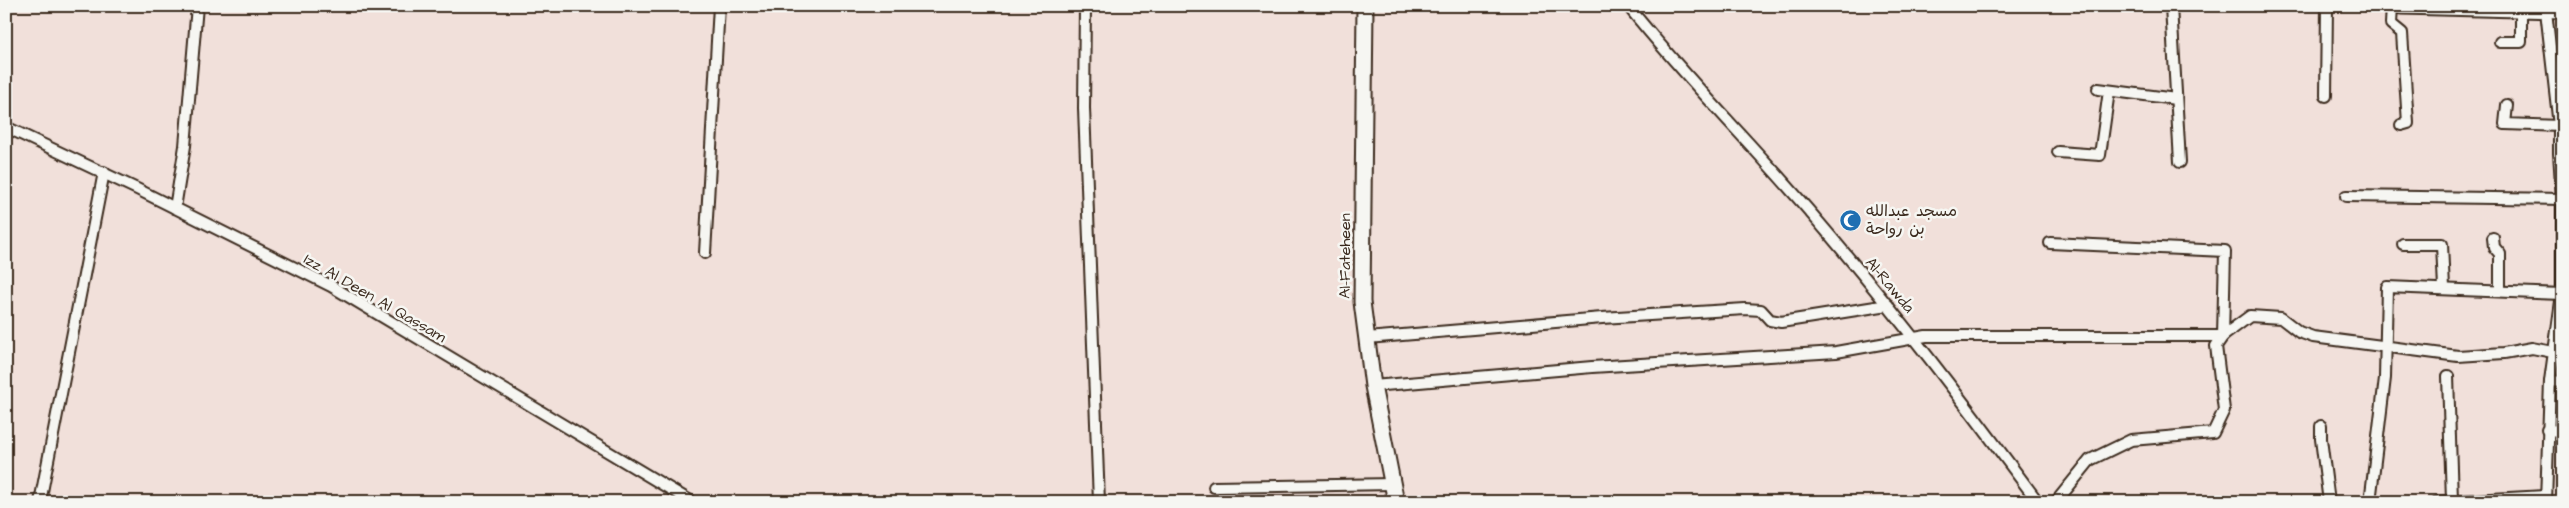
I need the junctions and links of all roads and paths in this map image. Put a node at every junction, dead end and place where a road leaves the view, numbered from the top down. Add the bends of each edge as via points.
1 (197, 6) edge
2 (719, 6) edge
3 (1084, 6) edge
4 (1365, 6) edge
5 (1628, 6) edge
6 (2172, 6) edge
7 (2327, 6) edge
8 (2392, 6) edge
9 (2401, 6) edge
10 (2438, 7) edge
11 (2499, 8) edge
12 (2521, 10) junction
13 (2563, 10) edge
14 (2546, 11) junction
15 (2500, 42) dead end
16 (2559, 92) edge
17 (2326, 96) dead end
18 (2176, 99) junction
19 (2507, 105) dead end
20 (2401, 125) dead end
21 (6, 126) edge
22 (2559, 126) junction
23 (2058, 152) dead end
24 (2180, 162) dead end
25 (104, 172) junction
26 (2346, 196) dead end
27 (2563, 199) edge
28 (175, 208) junction
29 (2562, 229) edge
30 (2492, 238) dead end
31 (2050, 244) dead end
32 (2403, 244) dead end
33 (705, 253) dead end
34 (2444, 288) junction
35 (2500, 290) junction
36 (2562, 294) edge
37 (1888, 305) junction
38 (2223, 336) junction
39 (1367, 338) junction
40 (1916, 338) junction
41 (2388, 347) junction
42 (2558, 353) edge
43 (2448, 376) dead end
44 (2550, 381) junction
45 (2563, 382) edge
46 (1373, 386) junction
47 (2321, 426) dead end
48 (2547, 430) junction
49 (2563, 431) edge
50 (1393, 484) junction
51 (1214, 487) dead end
52 (2546, 499) edge
53 (2452, 500) junction
54 (2478, 500) edge
55 (40, 502) edge
56 (692, 502) edge
57 (1099, 502) edge
58 (1396, 502) edge
59 (2038, 502) edge
60 (2056, 502) edge
61 (2329, 502) edge
62 (2370, 502) edge
63 (2437, 502) edge

1 - 28 street via 185,146
2 - 33 street
3 - 57 street via 1084,108
4 - 39 street, Al-Fateheen via 1362,302
5 - 37 street, Al-Rawda
6 - 18 street
7 - 17 street
8 - 20 street via 2391,24 2402,33 2408,123
9 - 10 street
10 - 11 street
11 - 12 street
12 - 14 street
12 - 15 street via 2520,42
13 - 14 street
14 - 16 street
16 - 22 street
18 - 23 street via 2103,90 2100,156
18 - 24 street
19 - 22 street via 2505,124
21 - 25 street, Izz Al Deen Al Qassam
22 - 27 street
25 - 28 street, Izz Al Deen Al Qassam
25 - 55 street
26 - 27 street
27 - 29 street
28 - 56 street, Izz Al Deen Al Qassam via 331,286
29 - 36 street
30 - 35 street via 2500,254
31 - 38 street via 2225,251
32 - 34 street via 2442,244
34 - 35 street
34 - 41 street via 2388,287
35 - 36 street
36 - 42 street
37 - 39 street via 1781,322 1770,320 1760,310 1745,309
37 - 40 street, Al-Rawda
38 - 40 street via 2067,334
38 - 41 street via 2250,316 2281,318 2299,332 2313,337
38 - 60 street via 2216,346 2224,410 2213,433 2131,440 2090,460
39 - 46 street, Al-Fateheen
40 - 46 street via 1836,352 1592,367
40 - 59 street, Al-Rawda
41 - 42 street via 2458,356 2532,348
41 - 62 street
42 - 44 street
43 - 53 street
44 - 45 street
44 - 48 street
46 - 50 street, Al-Fateheen
47 - 61 street
48 - 49 street
48 - 52 street
50 - 51 street
50 - 58 street, Al-Fateheen
52 - 54 street
53 - 54 street
53 - 63 street

